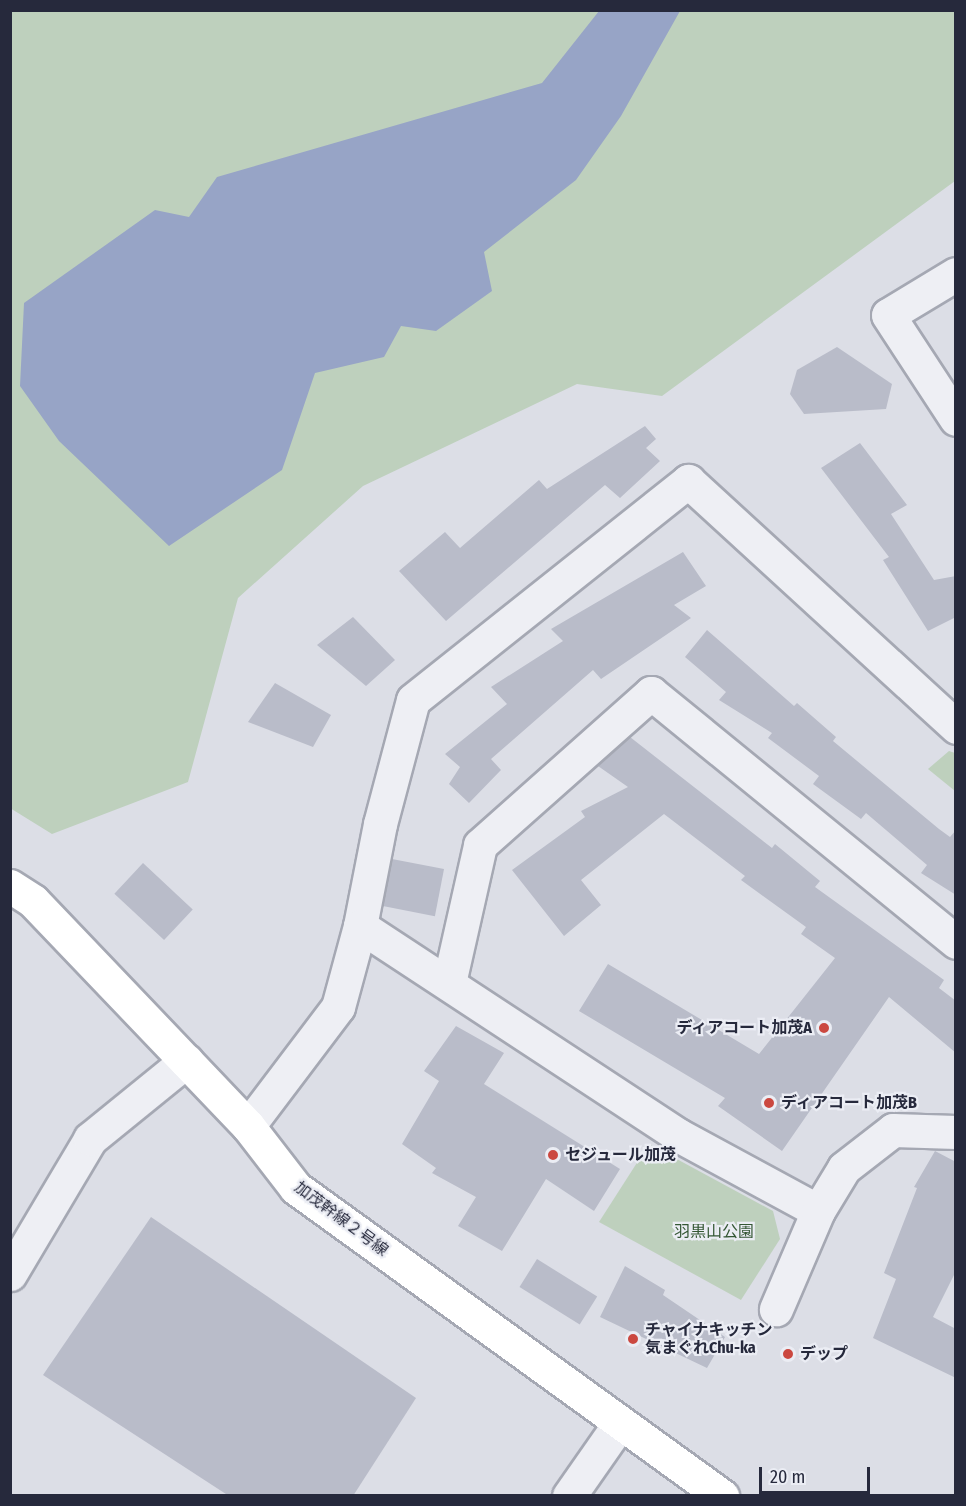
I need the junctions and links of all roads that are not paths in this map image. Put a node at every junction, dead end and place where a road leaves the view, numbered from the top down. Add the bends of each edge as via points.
1 (956, 274) edge
2 (956, 419) edge
3 (956, 726) edge
4 (10, 886) edge
5 (360, 926) junction
6 (956, 942) edge
7 (449, 983) junction
8 (186, 1061) junction
9 (248, 1126) junction
10 (956, 1132) edge
11 (818, 1211) junction
12 (10, 1274) edge
13 (776, 1309) dead end
14 (620, 1423) junction
15 (569, 1496) edge
16 (722, 1496) edge

1 - 2 street via 888,315
3 - 5 street via 688,481 413,700 380,824
4 - 8 street, 加茂幹線２号線 via 33,901
5 - 7 street
5 - 9 street via 338,1007
6 - 7 street via 651,693 480,845
7 - 11 street via 678,1135
8 - 9 street, 加茂幹線２号線
8 - 12 street via 90,1139
9 - 14 street, 加茂幹線２号線 via 296,1188
10 - 11 street via 893,1130 844,1168
11 - 13 street
14 - 15 street
14 - 16 street, 加茂幹線２号線

